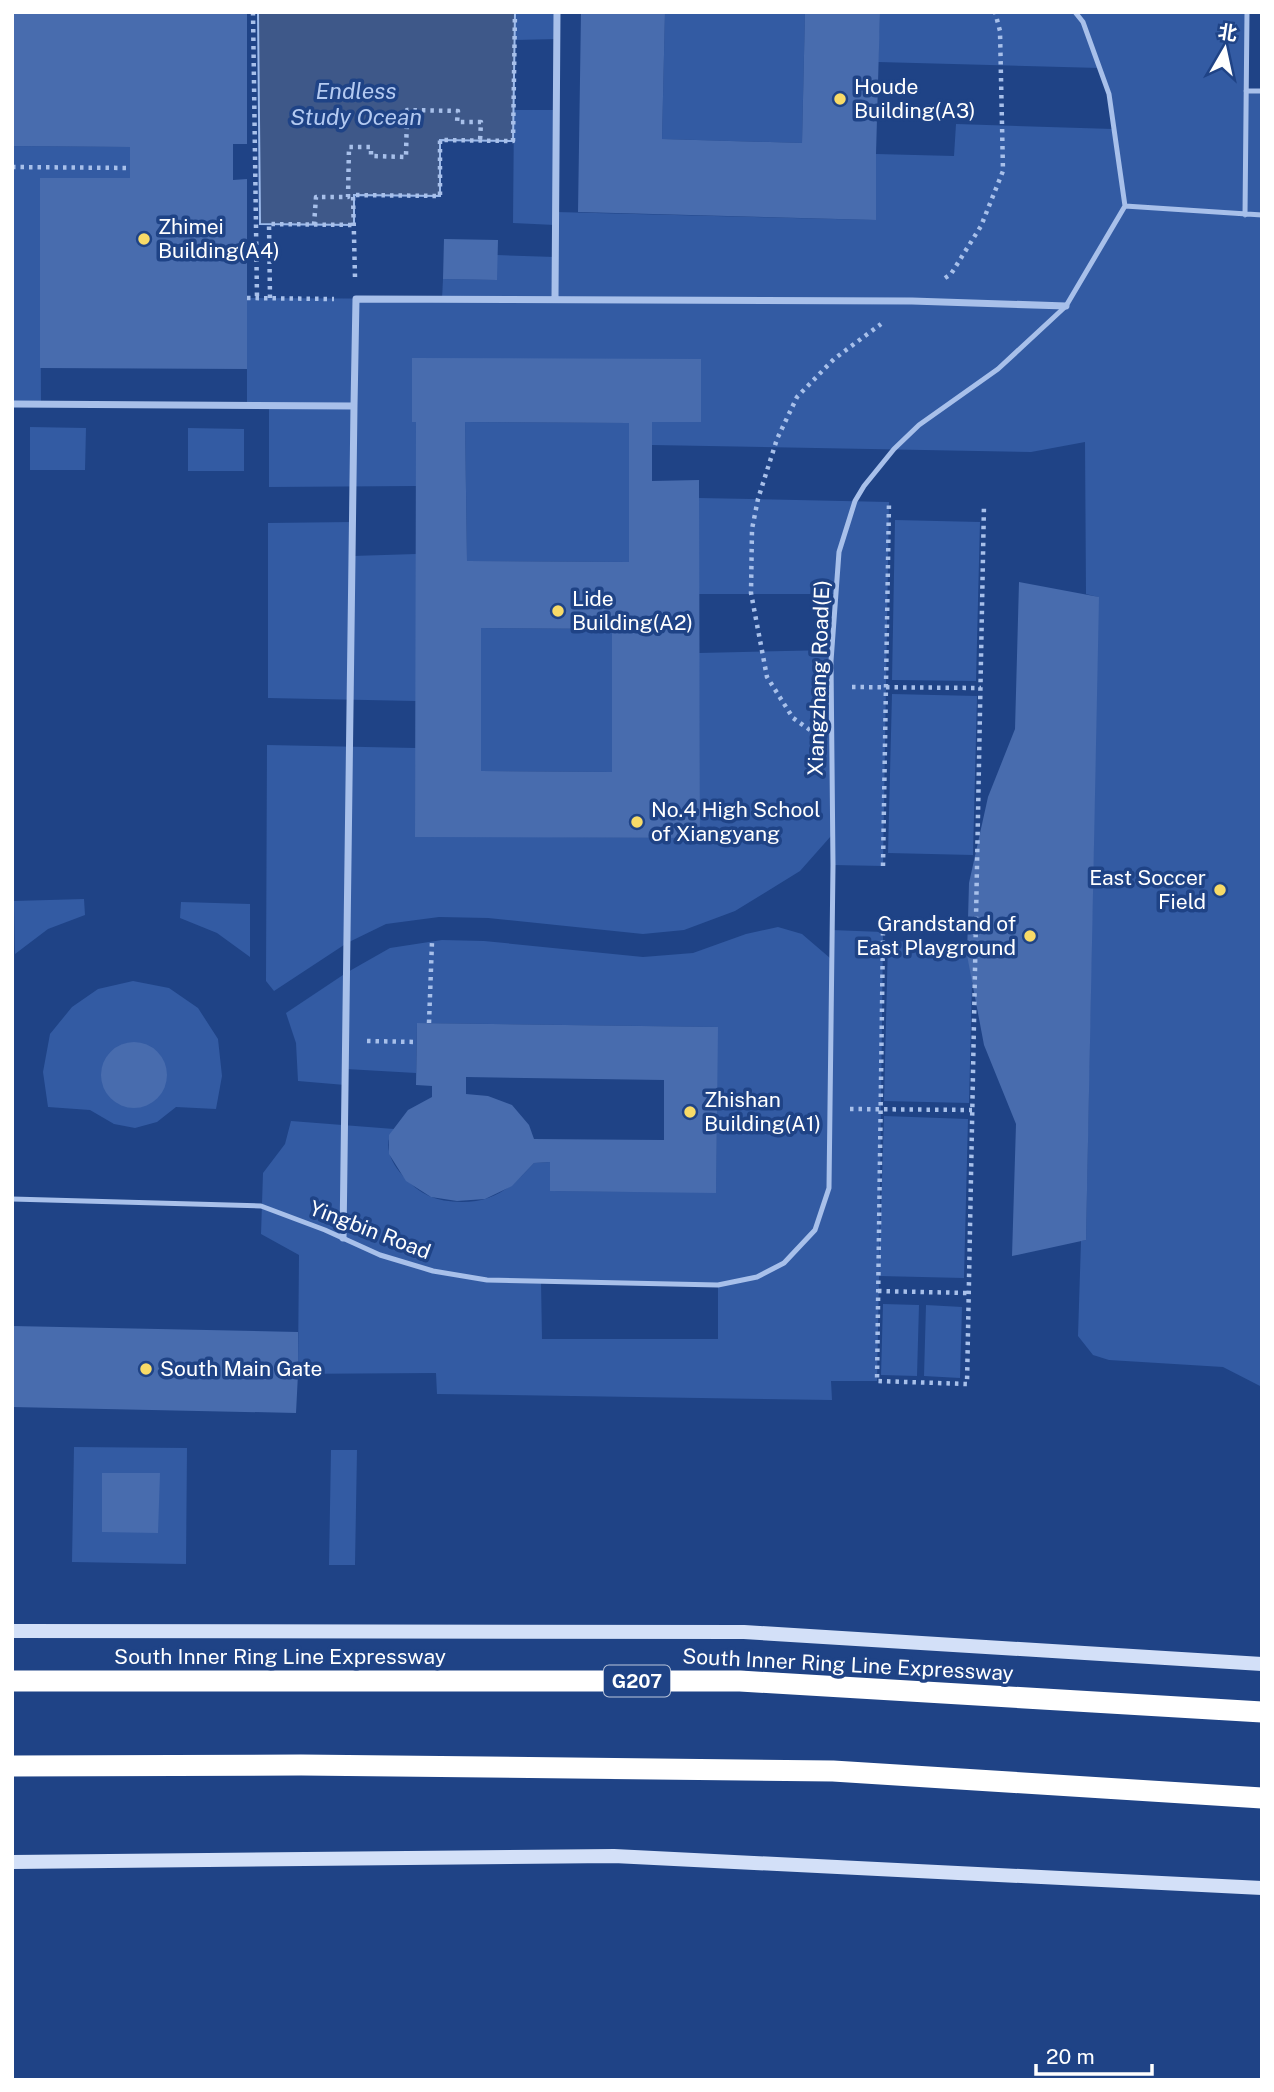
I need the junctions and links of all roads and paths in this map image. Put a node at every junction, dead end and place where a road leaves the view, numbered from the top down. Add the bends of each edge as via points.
1 (254, 12) edge
2 (515, 12) edge
3 (557, 12) edge
4 (995, 12) edge
5 (1075, 12) edge
6 (1247, 12) edge
7 (1246, 91) junction
8 (1262, 91) edge
9 (480, 141) junction
10 (12, 167) edge
11 (130, 168) dead end
12 (1125, 206) junction
13 (1245, 215) junction
14 (1262, 215) edge
15 (314, 225) junction
16 (354, 225) junction
17 (247, 298) dead end
18 (257, 298) junction
19 (270, 298) junction
20 (356, 299) junction
21 (555, 299) junction
22 (912, 301) junction
23 (1066, 306) junction
24 (12, 404) edge
25 (354, 406) junction
26 (889, 502) dead end
27 (984, 504) dead end
28 (831, 687) junction
29 (886, 687) junction
30 (981, 688) junction
31 (832, 746) junction
32 (883, 866) dead end
33 (883, 932) dead end
34 (432, 942) dead end
35 (429, 1023) dead end
36 (345, 1041) junction
37 (416, 1042) dead end
38 (881, 1109) junction
39 (972, 1110) junction
40 (12, 1199) edge
41 (343, 1238) junction
42 (718, 1285) joint
43 (878, 1291) junction
44 (968, 1293) junction
45 (12, 1631) edge
46 (1262, 1664) edge
47 (12, 1681) edge
48 (1262, 1711) edge
49 (12, 1766) edge
50 (1233, 1797) junction
51 (1262, 1798) edge
52 (1262, 1804) edge
53 (12, 1862) edge
54 (1262, 1888) edge

1 - 18 path
2 - 9 path via 513,141
3 - 21 street
4 - 22 path via 1000,31 1003,171 981,226 951,274
5 - 12 lane via 1083,22 1109,94
6 - 7 lane
7 - 8 lane
7 - 13 lane
9 - 15 path via 481,122 457,122 458,111 407,110 405,157 371,156 371,147 349,146 348,197 316,197
9 - 16 path via 440,140 440,196 353,195
10 - 11 path
12 - 13 lane
12 - 23 lane, Xiangzhang Road(E)
13 - 14 lane
15 - 16 path
15 - 19 path via 269,224
16 - 20 path
17 - 18 path
18 - 19 path
19 - 20 path
20 - 21 street
20 - 25 street
21 - 22 street
22 - 23 street
22 - 31 path via 834,359 797,397 777,439 752,530 751,593 766,677 793,718
23 - 28 lane, Xiangzhang Road(E) via 998,369 919,425 864,486 839,552
24 - 25 street
25 - 36 street
26 - 29 path
27 - 30 path
28 - 29 path
28 - 31 lane, Xiangzhang Road(E)
29 - 30 path
29 - 32 path
30 - 39 path
31 - 42 lane, Xiangzhang Road(E) via 829,1188 816,1230 784,1263 757,1277
33 - 38 path
34 - 35 path
36 - 37 path
36 - 41 street
38 - 39 path
38 - 43 path
39 - 44 path
40 - 41 lane, Yingbin Road via 261,1206
41 - 42 lane, Yingbin Road via 433,1271 487,1280
43 - 44 path
43 - 44 path via 877,1381 967,1384
45 - 46 main road via 744,1632
47 - 48 highway, South Inner Ring Line Expressway / G207 via 740,1681
49 - 50 highway via 833,1771
50 - 51 highway
50 - 52 highway
53 - 54 main road via 614,1856

